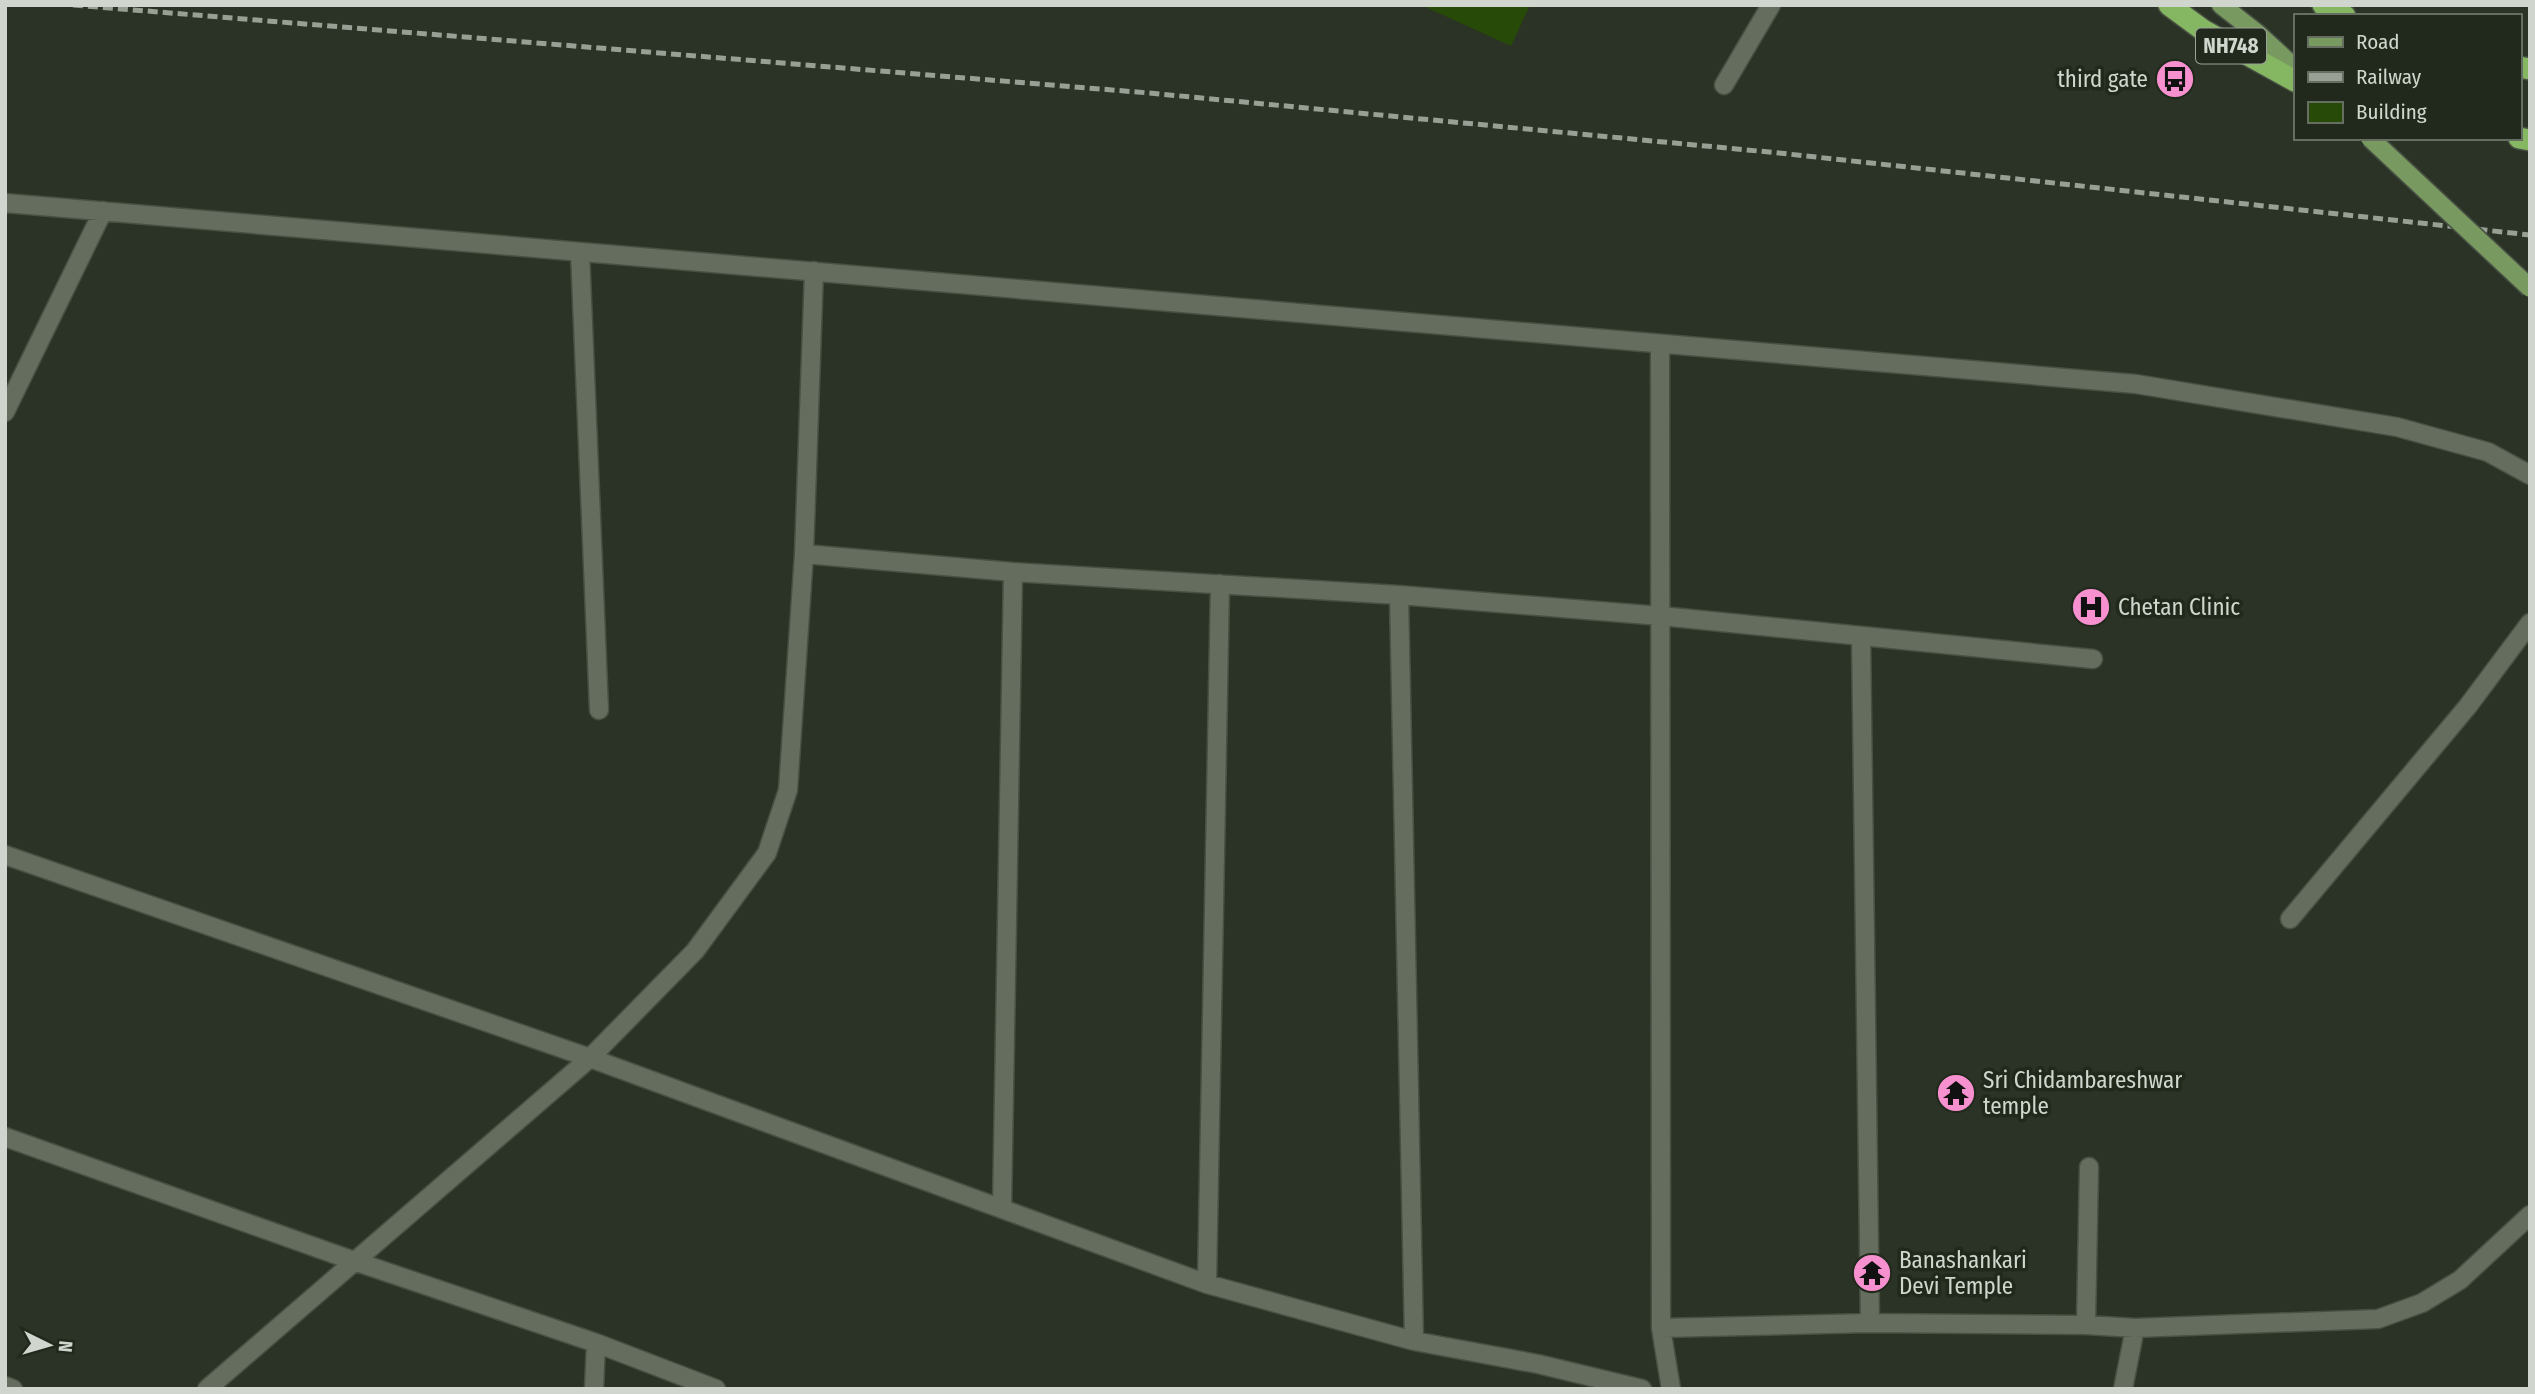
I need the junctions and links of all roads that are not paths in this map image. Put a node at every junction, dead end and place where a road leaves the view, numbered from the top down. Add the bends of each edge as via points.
1 (1771, 5) edge
2 (2169, 5) edge
3 (2221, 5) edge
4 (2323, 5) edge
5 (2341, 14) edge
6 (2294, 67) edge
7 (2294, 80) edge
8 (1724, 85) dead end
9 (2372, 140) edge
10 (5, 203) edge
11 (103, 211) junction
12 (580, 252) junction
13 (814, 271) junction
14 (2530, 288) edge
15 (1660, 344) junction
16 (5, 412) edge
17 (2530, 475) edge
18 (804, 554) junction
19 (1013, 572) junction
20 (1220, 584) junction
21 (1399, 595) junction
22 (1661, 616) junction
23 (2530, 623) edge
24 (1861, 636) junction
25 (2093, 659) dead end
26 (599, 710) dead end
27 (5, 855) edge
28 (2290, 919) dead end
29 (590, 1058) junction
30 (5, 1137) edge
31 (2089, 1167) dead end
32 (1002, 1209) junction
33 (2530, 1215) edge
34 (354, 1261) junction
35 (1207, 1284) junction
36 (1870, 1323) junction
37 (2086, 1325) junction
38 (1661, 1328) junction
39 (2135, 1328) junction
40 (1414, 1341) junction
41 (596, 1343) junction
42 (5, 1386) edge
43 (13, 1389) edge
44 (207, 1389) edge
45 (594, 1389) edge
46 (716, 1389) edge
47 (1642, 1389) edge
48 (1671, 1389) edge
49 (2123, 1389) edge

1 - 8 street
2 - 7 highway, NH748 via 2203,30
3 - 6 main road
4 - 5 highway
9 - 14 main road, bridge
10 - 11 street
11 - 12 street
11 - 16 street
12 - 13 street
12 - 26 street
13 - 15 street
13 - 18 street
15 - 17 street via 2136,384 2397,427 2488,452
15 - 22 street
18 - 19 street
18 - 29 street via 788,790 767,853 695,951
19 - 20 street
19 - 32 street
20 - 21 street
20 - 35 street
21 - 22 street
21 - 40 street
22 - 24 street
22 - 38 street
23 - 28 street via 2468,706
24 - 25 street
24 - 36 street
27 - 29 street
29 - 32 street
29 - 34 street
30 - 34 street
31 - 37 street
32 - 35 street
33 - 39 street via 2460,1280 2422,1303 2378,1319
34 - 41 street
34 - 44 street
35 - 40 street
36 - 37 street
36 - 38 street
37 - 39 street
38 - 48 street
39 - 49 street
40 - 47 street
41 - 45 street
41 - 46 street
42 - 43 street

